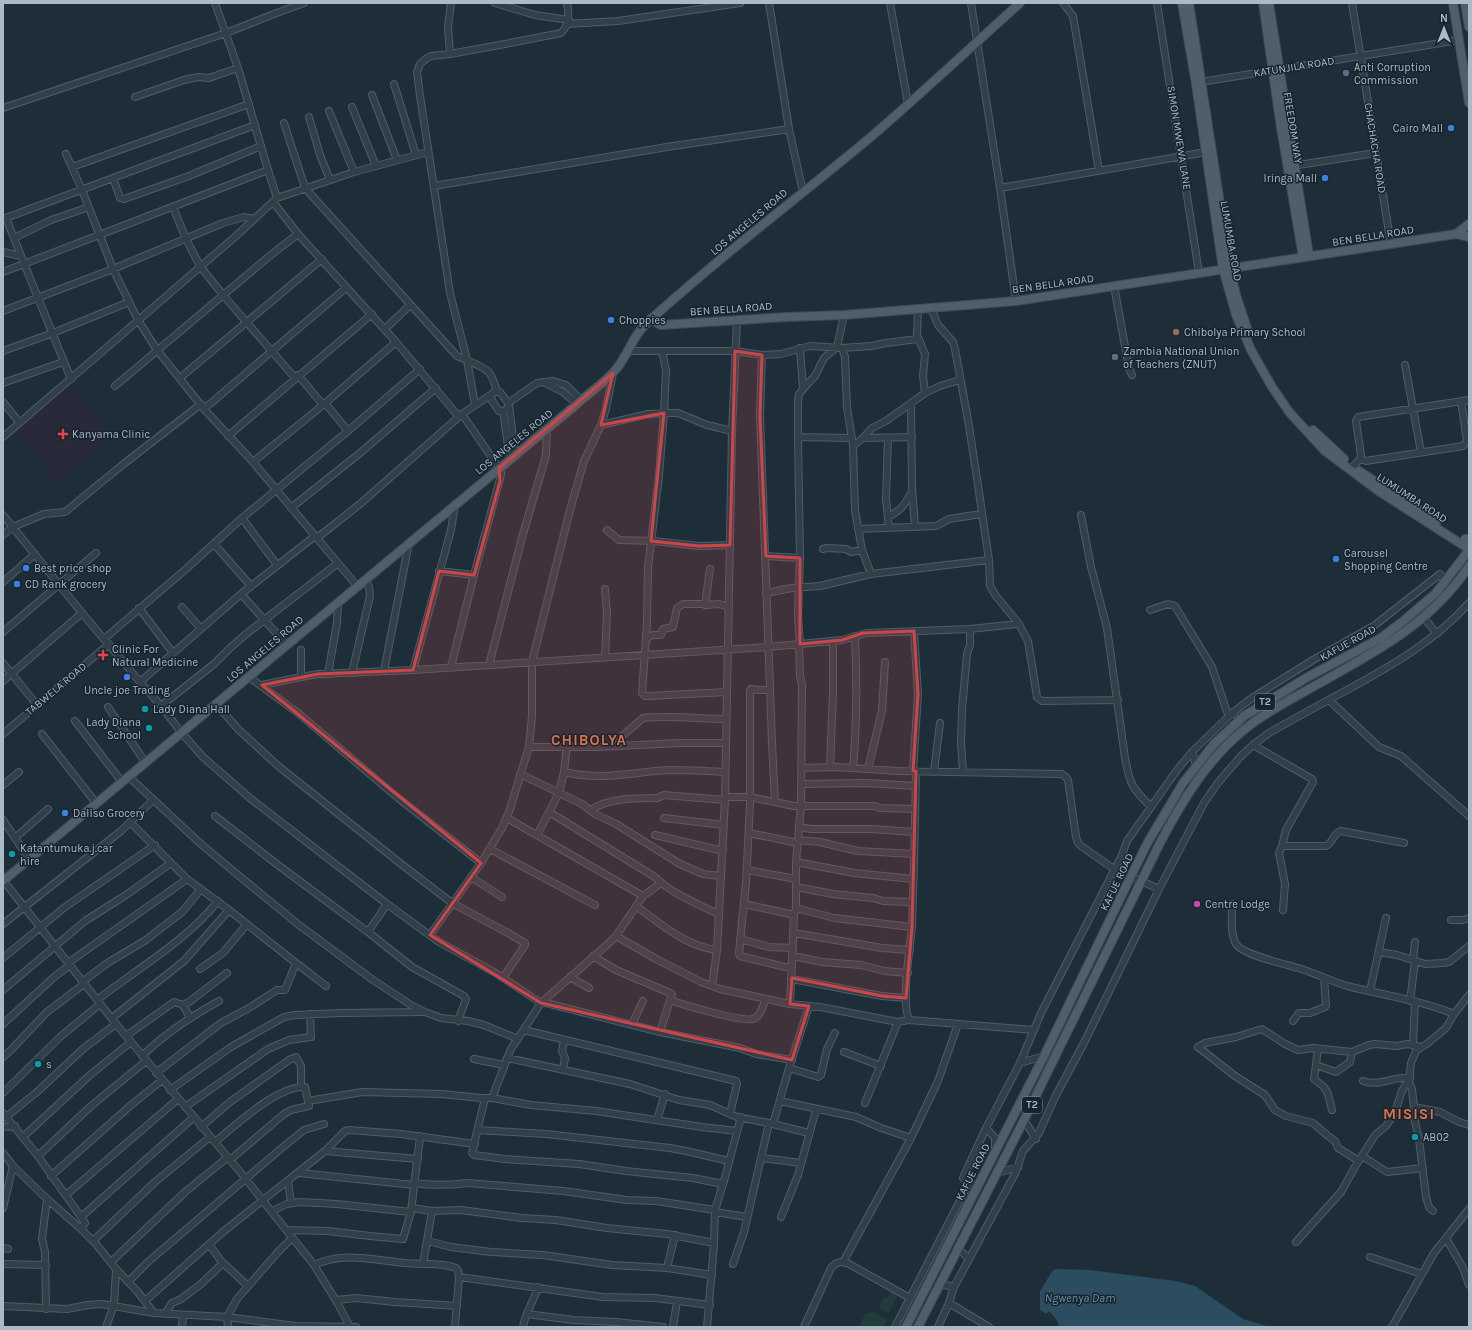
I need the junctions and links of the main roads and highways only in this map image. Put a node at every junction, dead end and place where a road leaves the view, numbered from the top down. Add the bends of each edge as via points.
1 (1020, 3) edge
2 (1182, 3) edge
3 (1189, 3) edge
4 (1263, 3) edge
5 (1269, 3) edge
6 (1453, 3) edge
7 (1465, 3) edge
8 (1469, 27) edge
9 (1276, 70) junction
10 (1469, 103) edge
11 (1469, 224) edge
12 (1456, 234) junction
13 (1469, 237) edge
14 (1306, 257) junction
15 (1226, 269) junction
16 (650, 320) junction
17 (1465, 540) edge
18 (1469, 549) edge
19 (1459, 565) junction
20 (1469, 566) edge
21 (3, 880) edge
22 (906, 1327) edge
23 (918, 1327) edge

1 - 16 main road, LOS ANGELES ROAD via 908,104
2 - 15 main road, LUMUMBA ROAD
3 - 15 main road, LUMUMBA ROAD
4 - 9 main road, FREEDOM WAY
5 - 9 main road, FREEDOM WAY
6 - 10 main road
7 - 8 main road
9 - 14 main road, FREEDOM WAY
11 - 12 main road, BEN BELLA ROAD
12 - 13 main road, BEN BELLA ROAD
12 - 14 main road, BEN BELLA ROAD
14 - 15 main road, BEN BELLA ROAD
15 - 16 main road, BEN BELLA ROAD via 1016,301 918,310 661,325
15 - 17 main road, LUMUMBA ROAD via 1236,316 1246,339 1272,387 1304,430 1325,450 1351,468
16 - 21 main road, LOS ANGELES ROAD via 636,335 613,373
17 - 18 main road, LUMUMBA ROAD
17 - 19 main road
18 - 19 main road, KAFUE ROAD / T2
19 - 22 main road, KAFUE ROAD / T2 via 1436,593 1381,638 1279,693 1244,716 1196,765 1172,800 1131,876 1044,1056
20 - 23 main road, KAFUE ROAD / T2 via 1448,594 1424,618 1389,643 1245,728 1226,745 1180,806

